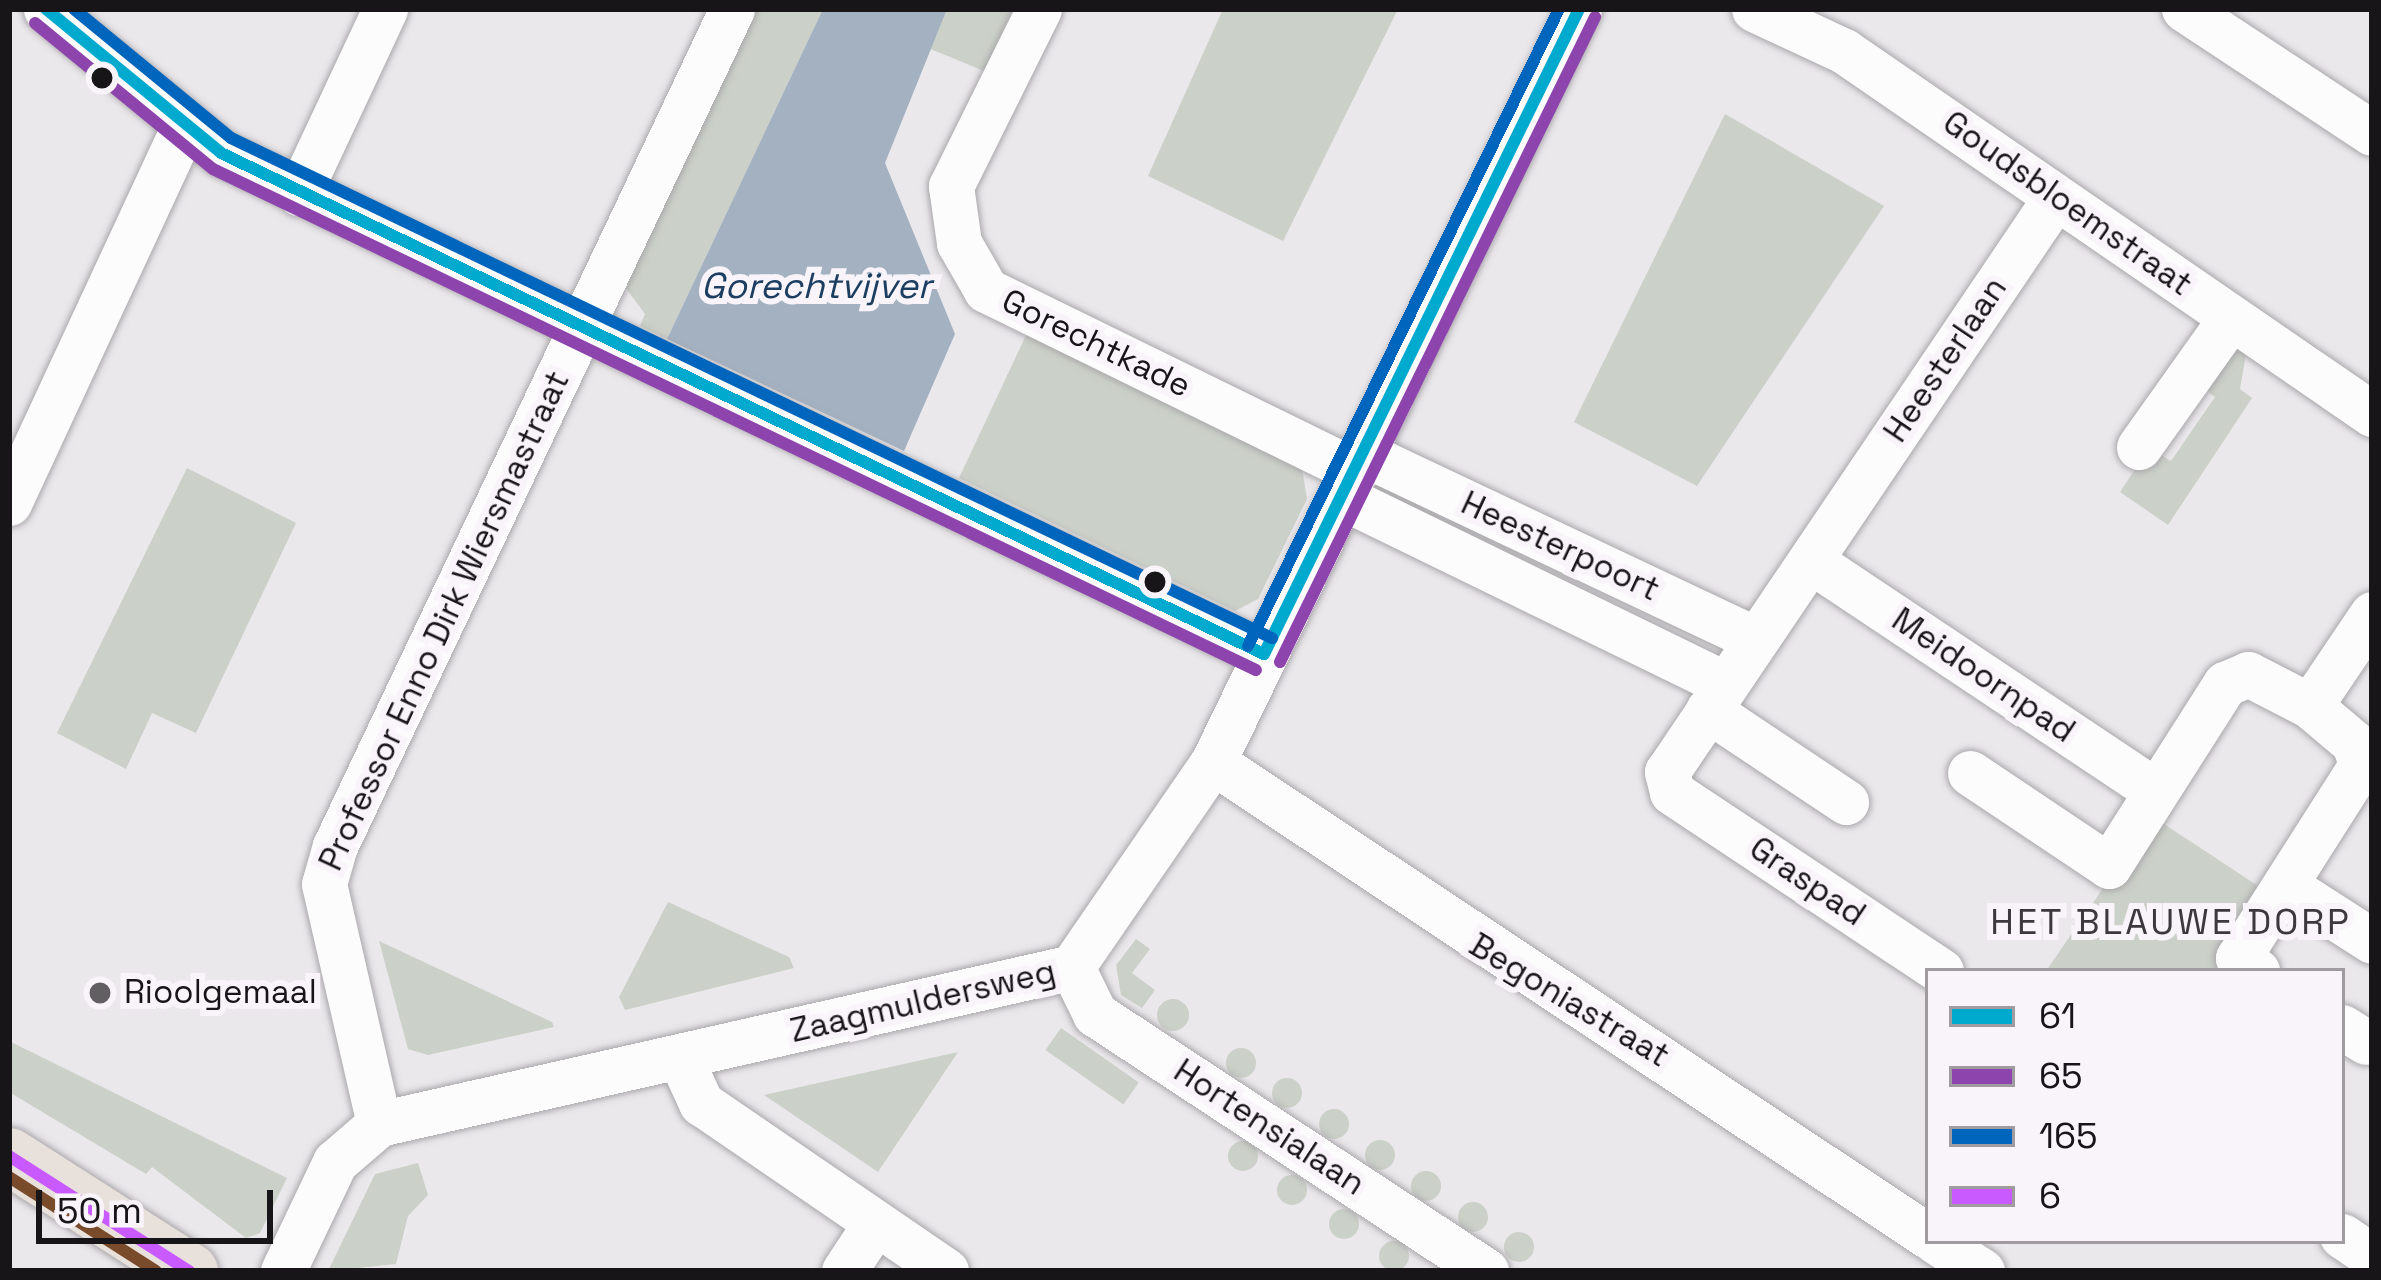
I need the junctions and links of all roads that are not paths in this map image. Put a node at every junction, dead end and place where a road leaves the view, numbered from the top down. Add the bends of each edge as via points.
1 (46, 9) edge
2 (385, 9) edge
3 (732, 9) edge
4 (1040, 9) edge
5 (1580, 9) edge
6 (1754, 9) edge
7 (2185, 9) edge
8 (185, 124) junction
9 (2372, 134) edge
10 (299, 193) junction
11 (2055, 198) junction
12 (2230, 319) junction
13 (579, 330) junction
14 (2372, 414) edge
15 (2139, 447) dead end
16 (1354, 474) junction
17 (9, 503) edge
18 (1811, 561) junction
19 (2372, 614) edge
20 (1756, 639) junction
21 (1264, 654) junction
22 (1716, 697) junction
23 (2310, 706) junction
24 (1213, 762) junction
25 (1970, 772) dead end
26 (2154, 790) junction
27 (1846, 802) dead end
28 (2291, 889) junction
29 (2372, 940) edge
30 (1072, 967) junction
31 (1936, 968) edge
32 (2253, 968) edge
33 (680, 1058) junction
34 (380, 1124) junction
35 (9, 1156) edge
36 (9, 1186) edge
37 (875, 1224) junction
38 (2345, 1238) edge
39 (1925, 1240) edge
40 (2372, 1256) edge
41 (166, 1271) edge
42 (189, 1271) edge
43 (283, 1271) edge
44 (844, 1271) edge
45 (946, 1271) edge
46 (1486, 1271) edge

1 - 8 street
2 - 10 street
3 - 13 street
4 - 16 street, Gorechtkade via 951,185 959,243 986,290
5 - 16 street, Zaagmuldersweg
6 - 11 street, Goudsbloemstraat via 1844,51
7 - 9 street
8 - 10 street
8 - 17 street
10 - 13 street
11 - 12 street, Goudsbloemstraat
11 - 18 street, Heesterlaan
12 - 14 street, Goudsbloemstraat
12 - 15 street
13 - 21 street
13 - 34 street, Professor Enno Dirk Wiersmastraat via 324,884
16 - 20 street, Heesterpoort
16 - 21 street, Zaagmuldersweg
16 - 22 street, Heesterpoort
18 - 20 street
18 - 26 street, Meidoornpad
19 - 23 street
20 - 22 street
21 - 24 street, Zaagmuldersweg
22 - 27 street, Heesterpoort
22 - 31 street, Graspad via 1667,772 1672,792
23 - 26 street via 2248,674 2225,684
23 - 28 street via 2354,742 2361,765
24 - 30 street, Zaagmuldersweg
24 - 39 street, Begoniastraat
25 - 26 street via 2109,866
28 - 29 street
28 - 32 street via 2238,958
30 - 33 street, Zaagmuldersweg
30 - 46 street, Hortensialaan via 1095,1014
33 - 34 street, Zaagmuldersweg
33 - 37 street via 701,1103
34 - 43 street, Zaagmuldersweg via 335,1162
35 - 42 main road
36 - 41 main road
37 - 44 street
37 - 45 street
38 - 40 street

